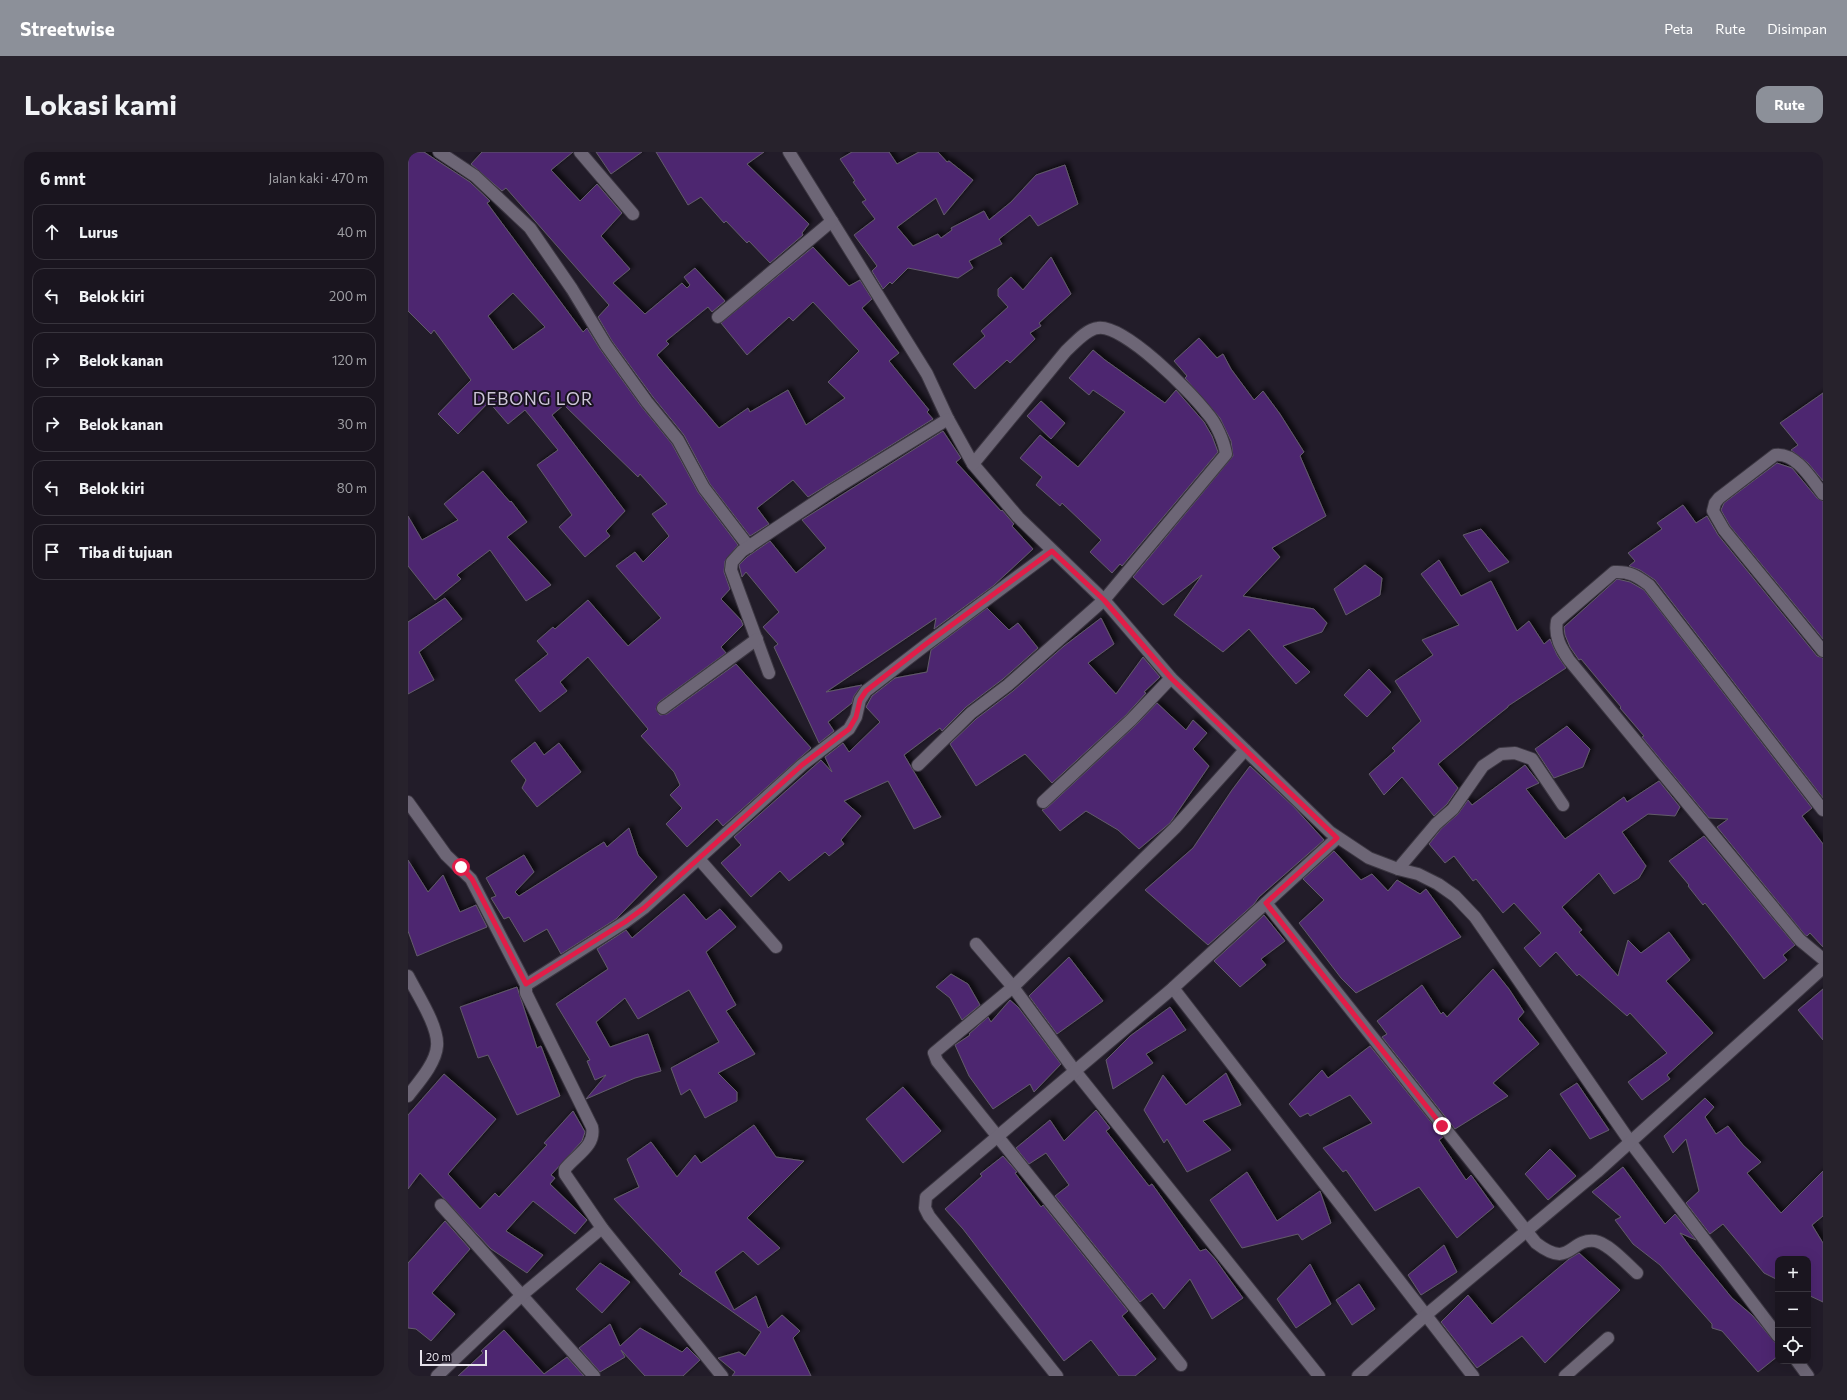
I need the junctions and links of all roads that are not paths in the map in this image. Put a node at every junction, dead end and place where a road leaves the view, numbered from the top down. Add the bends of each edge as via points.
1 (439, 152) edge
2 (580, 152) edge
3 (789, 152) edge
4 (633, 214) dead end
5 (832, 220) junction
6 (718, 316) dead end
7 (948, 419) junction
8 (974, 464) junction
9 (1823, 494) edge
10 (749, 547) junction
11 (1052, 551) junction
12 (1104, 600) junction
13 (757, 639) junction
14 (1823, 652) edge
15 (769, 673) dead end
16 (1171, 678) junction
17 (663, 708) dead end
18 (1245, 750) junction
19 (918, 765) dead end
20 (408, 802) edge
21 (1043, 802) dead end
22 (1563, 805) dead end
23 (1823, 810) edge
24 (1337, 838) junction
25 (699, 859) junction
26 (1398, 869) junction
27 (1266, 903) junction
28 (976, 944) dead end
29 (776, 947) dead end
30 (1823, 959) edge
31 (1823, 968) edge
32 (408, 976) edge
33 (526, 984) junction
34 (1013, 987) junction
35 (1173, 988) junction
36 (1075, 1071) junction
37 (408, 1096) edge
38 (997, 1136) junction
39 (1631, 1143) junction
40 (441, 1205) dead end
41 (602, 1228) junction
42 (1526, 1232) junction
43 (1637, 1273) dead end
44 (522, 1295) junction
45 (1426, 1316) junction
46 (1775, 1332) edge
47 (1608, 1338) dead end
48 (1799, 1364) edge
49 (1181, 1365) dead end
50 (436, 1376) edge
51 (594, 1376) edge
52 (722, 1376) edge
53 (1057, 1376) edge
54 (1319, 1376) edge
55 (1358, 1376) edge
56 (1473, 1376) edge
57 (1565, 1376) edge
58 (1808, 1376) edge

1 - 10 street via 475,176 530,228 606,345 678,440 704,488
2 - 4 street
3 - 5 street
5 - 6 street
5 - 7 street via 928,374
7 - 8 street
7 - 10 street via 833,490
8 - 11 street via 1018,517
8 - 12 street via 1066,351 1081,337 1097,328 1108,329 1122,336 1156,360 1174,378 1208,414 1226,454
9 - 14 street via 1795,460 1780,454 1775,455 1719,498 1713,511 1724,530
10 - 13 street via 732,562 731,570
11 - 12 street
11 - 25 street via 866,691 849,729 802,765
12 - 16 street
12 - 19 street via 1008,685 971,713
13 - 15 street
13 - 17 street
16 - 18 street
16 - 21 street
18 - 24 street
18 - 34 street via 1175,828
20 - 33 street via 446,854 472,879
22 - 26 street via 1532,759 1515,753 1501,754 1483,766 1453,809 1436,824
23 - 30 street via 1649,585 1637,576 1629,572 1614,572 1557,622 1558,642 1569,660 1800,940
24 - 26 street via 1369,858
24 - 27 street
25 - 29 street
25 - 33 street via 664,892 625,922
26 - 39 street via 1418,874 1438,884 1455,896 1475,917
27 - 35 street
27 - 42 street
28 - 34 street
31 - 39 street
32 - 37 street via 436,1034 437,1047 431,1064
33 - 41 street via 526,993 592,1127 592,1142 570,1162 565,1174
34 - 36 street
34 - 38 street via 934,1053 937,1061
35 - 36 street
35 - 45 street
36 - 38 street
36 - 54 street
38 - 49 street
38 - 53 street via 928,1192 924,1202 925,1208
39 - 42 street
39 - 46 street
40 - 44 street
41 - 44 street
41 - 52 street
42 - 43 street via 1541,1246 1555,1254 1564,1254 1588,1241 1596,1241 1604,1244
42 - 45 street
44 - 50 street
44 - 51 street
45 - 55 street
45 - 56 street
47 - 57 street
48 - 58 street

